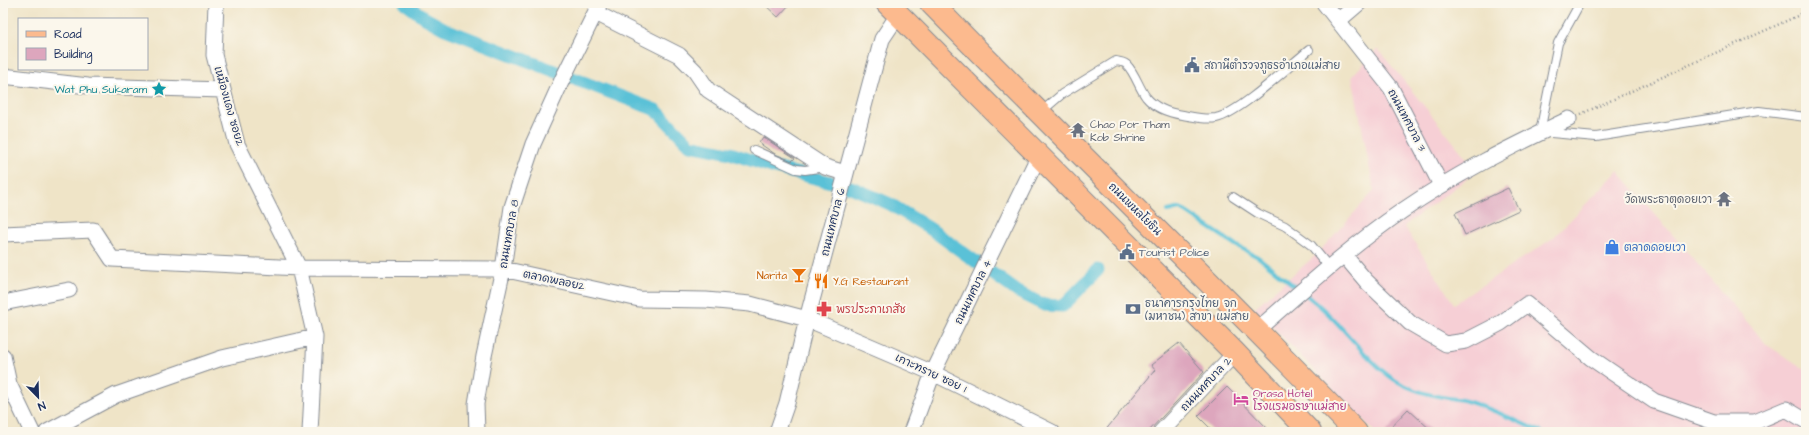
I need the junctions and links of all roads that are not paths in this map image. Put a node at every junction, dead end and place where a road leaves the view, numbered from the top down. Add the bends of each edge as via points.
1 (216, 3) edge
2 (931, 3) edge
3 (1324, 3) edge
4 (1359, 3) edge
5 (1580, 3) edge
6 (598, 8) edge
7 (892, 9) edge
8 (1338, 21) junction
9 (1309, 50) dead end
10 (3, 76) edge
11 (223, 90) junction
12 (1039, 114) junction
13 (1806, 117) edge
14 (1569, 119) road end
15 (1017, 132) junction
16 (1540, 132) junction
17 (754, 150) dead end
18 (1039, 155) junction
19 (825, 167) junction
20 (845, 173) junction
21 (1441, 185) junction
22 (1233, 197) dead end
23 (3, 234) edge
24 (1344, 255) junction
25 (1330, 267) junction
26 (299, 268) junction
27 (503, 269) junction
28 (69, 290) dead end
29 (3, 303) edge
30 (807, 319) junction
31 (1257, 330) junction
32 (315, 337) junction
33 (1235, 353) junction
34 (3, 356) edge
35 (933, 373) junction
36 (1806, 421) edge
37 (32, 432) edge
38 (47, 432) edge
39 (310, 432) edge
40 (478, 432) edge
41 (777, 432) edge
42 (911, 432) edge
43 (1052, 432) edge
44 (1161, 432) edge
45 (1310, 432) edge
46 (1356, 432) edge

1 - 11 street, เหมืองแดง ซอย2 via 214,55
2 - 12 main road, ถนนพหลโยธิน
3 - 8 street, ถนนเทศบาล 3
4 - 8 street
5 - 16 lane via 1558,43
6 - 19 street via 679,56 708,90
6 - 27 street, ถนนเทศบาล 8 via 533,144 512,207
7 - 15 main road
7 - 20 street, ถนนเทศบาล 6
8 - 21 street, ถนนเทศบาล 3 via 1391,88
9 - 12 lane via 1224,116 1196,118 1169,113 1154,106 1137,84 1128,65 1116,61 1062,94
10 - 11 street via 88,86
11 - 26 street, เหมืองแดง ซอย2 via 238,144
12 - 15 main road
12 - 31 main road, ถนนพหลโยธิน
13 - 16 lane via 1759,111 1596,137
14 - 16 street
15 - 18 main road
16 - 21 street
17 - 19 lane via 796,169
18 - 33 main road
18 - 35 street, ถนนเทศบาล 4
19 - 20 street
20 - 30 street, ถนนเทศบาล 6
21 - 24 street via 1401,211
22 - 25 lane via 1259,214 1285,226 1311,245
23 - 26 street, ตลาดพลอย2 via 93,230 112,259
24 - 25 street
24 - 36 street via 1366,281 1410,323 1446,344 1466,341 1501,323 1527,304 1591,358 1654,401 1714,422 1755,422 1786,409
25 - 31 street
26 - 27 street, ตลาดพลอย2
26 - 32 street, เหมืองแดง ซอย2
27 - 30 street, ตลาดพลอย2 via 639,299 706,300 750,304
27 - 40 street, ถนนเทศบาล 8 via 477,397
28 - 29 street
30 - 35 street, เกาะทราย ซอย 1
30 - 41 street, ถนนเทศบาล 6 via 787,403
31 - 46 main road, ถนนพหลโยธิน
32 - 38 street via 222,358 131,389
32 - 39 street, เหมืองแดง ซอย2
33 - 44 street, ถนนเทศบาล 2
33 - 45 main road
34 - 37 street via 9,384
35 - 42 street, ถนนเทศบาล 4
35 - 43 street, เกาะทราย ซอย 1

